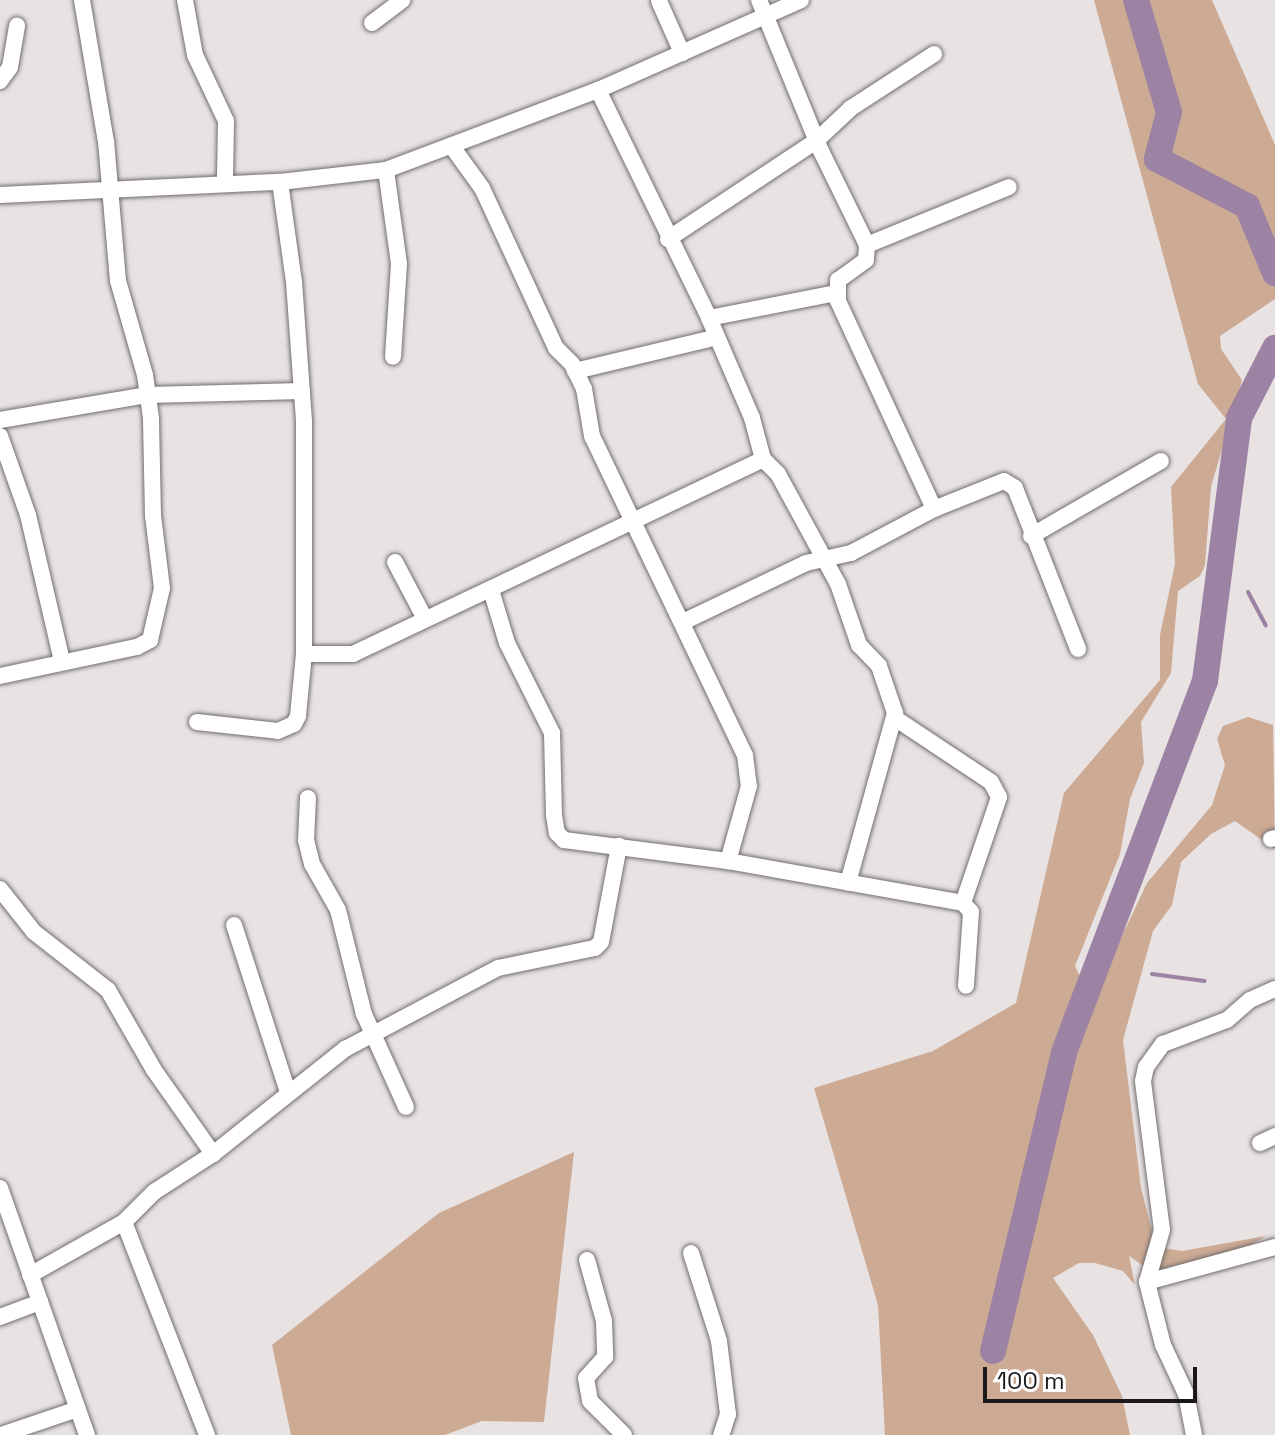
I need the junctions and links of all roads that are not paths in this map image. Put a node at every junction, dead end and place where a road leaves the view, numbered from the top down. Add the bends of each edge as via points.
1 (82, 0) edge
2 (185, 0) edge
3 (402, 0) edge
4 (801, 0) edge
5 (659, 1) edge
6 (762, 8) edge
7 (372, 23) dead end
8 (17, 26) dead end
9 (682, 53) junction
10 (934, 54) dead end
11 (0, 81) edge
12 (598, 90) junction
13 (816, 141) junction
14 (453, 148) junction
15 (386, 170) junction
16 (225, 181) junction
17 (280, 182) junction
18 (1009, 187) dead end
19 (108, 191) junction
20 (0, 195) edge
21 (668, 239) junction
22 (867, 245) junction
23 (840, 295) junction
24 (709, 318) junction
25 (714, 338) junction
26 (393, 357) dead end
27 (575, 371) junction
28 (302, 391) junction
29 (148, 395) junction
30 (0, 420) edge
31 (0, 436) edge
32 (763, 459) junction
33 (1161, 461) dead end
34 (934, 509) junction
35 (631, 524) junction
36 (1031, 536) junction
37 (820, 557) junction
38 (395, 562) dead end
39 (491, 590) junction
40 (424, 617) junction
41 (683, 622) junction
42 (1078, 649) dead end
43 (304, 654) junction
44 (62, 661) junction
45 (0, 676) edge
46 (896, 719) junction
47 (197, 722) dead end
48 (308, 798) dead end
49 (619, 846) junction
50 (728, 861) junction
51 (848, 883) junction
52 (0, 889) edge
53 (963, 903) junction
54 (234, 925) dead end
55 (966, 986) dead end
56 (1275, 989) edge
57 (372, 1034) junction
58 (288, 1092) junction
59 (406, 1107) dead end
60 (213, 1154) junction
61 (0, 1188) edge
62 (124, 1222) junction
63 (1275, 1247) edge
64 (691, 1253) dead end
65 (587, 1260) dead end
66 (30, 1275) junction
67 (1147, 1282) junction
68 (40, 1302) junction
69 (0, 1317) edge
70 (78, 1409) junction
71 (1, 1435) edge
72 (87, 1435) edge
73 (207, 1435) edge
74 (624, 1435) edge
75 (721, 1435) edge
76 (1194, 1435) edge

1 - 19 street via 106,142
2 - 16 street via 195,55 226,121
3 - 7 street
4 - 6 street
5 - 9 street
6 - 9 street
6 - 13 street
8 - 11 street via 10,67
9 - 12 street
10 - 13 street via 851,108
12 - 14 street
12 - 21 street
13 - 21 street
13 - 22 street
14 - 15 street
14 - 27 street via 482,188 543,323
15 - 17 street
15 - 26 street via 399,264
16 - 17 street
16 - 19 street
17 - 28 street
18 - 22 street
19 - 20 street
19 - 29 street via 118,281
21 - 24 street
22 - 23 street via 866,260 838,280
23 - 24 street
23 - 34 street
24 - 25 street
25 - 27 street
25 - 32 street via 752,418
27 - 35 street via 592,436
28 - 29 street
28 - 43 street
29 - 30 street
29 - 44 street via 162,588 150,640 124,651
31 - 44 street via 28,515
32 - 35 street
32 - 37 street via 778,474
33 - 36 street
34 - 36 street via 1004,481 1015,488
34 - 37 street via 851,553
35 - 39 street
35 - 41 street
36 - 42 street
37 - 41 street
37 - 46 street via 838,584 859,645 879,666
38 - 40 street
39 - 40 street
39 - 49 street via 507,643 552,733 557,833 564,840
40 - 43 street via 353,654
41 - 50 street via 745,755 749,786
43 - 47 street via 298,716 286,729
44 - 45 street
46 - 51 street
46 - 53 street via 991,782 999,797
48 - 57 street via 306,840 312,864 338,910
49 - 50 street
49 - 57 street via 601,942 595,948 498,968
50 - 51 street
51 - 53 street
52 - 60 street via 34,932 108,990 154,1070
53 - 55 street via 971,912
54 - 58 street
56 - 67 street via 1250,1000 1227,1020 1163,1044 1146,1067 1143,1081 1162,1230
57 - 58 street
57 - 59 street
58 - 60 street
60 - 62 street via 154,1192
61 - 66 street
62 - 66 street
62 - 73 street
63 - 67 street
64 - 75 street via 719,1341 728,1414
65 - 74 street via 604,1321 605,1357 586,1378 590,1401
66 - 68 street
67 - 76 street via 1163,1345 1186,1394
68 - 69 street
68 - 70 street
70 - 71 street
70 - 72 street

